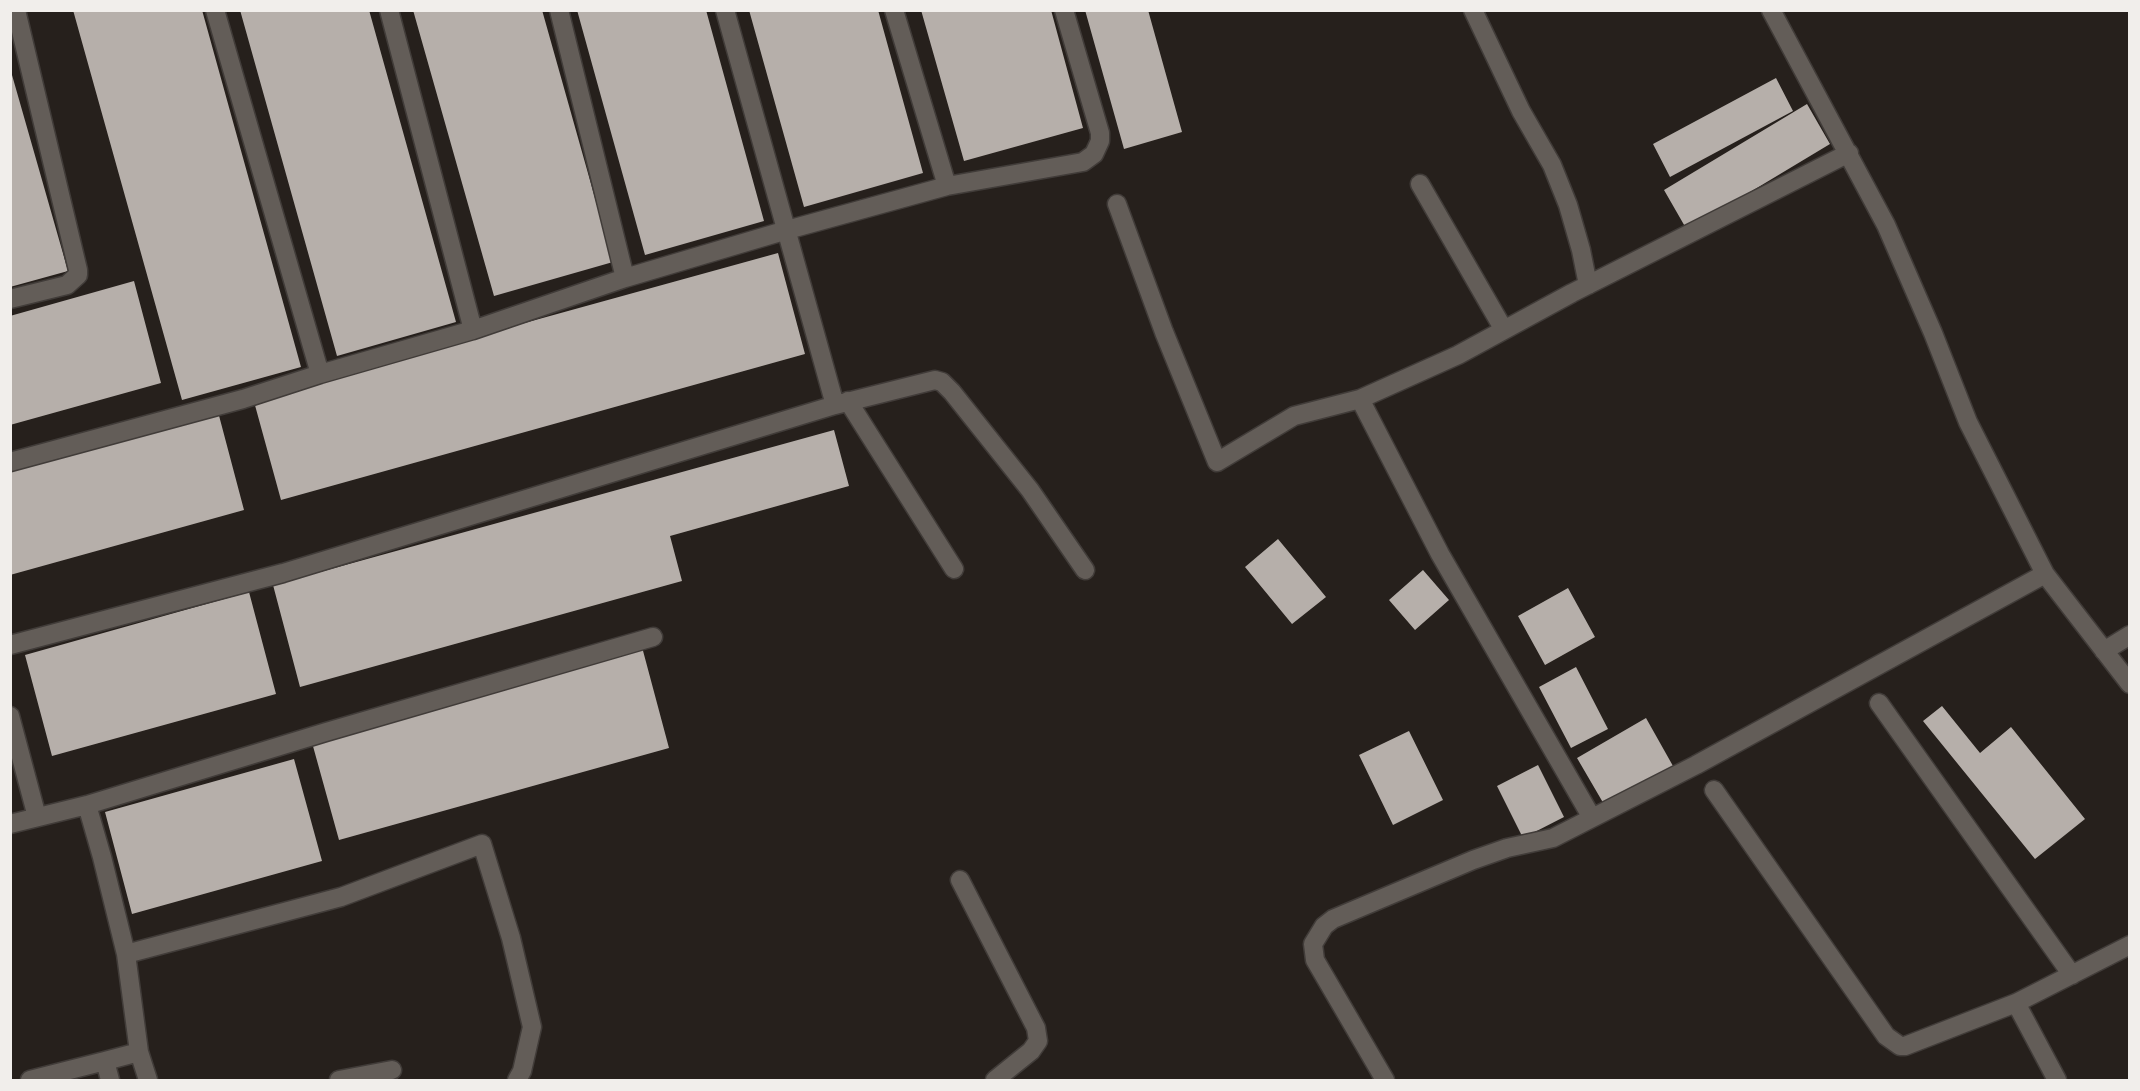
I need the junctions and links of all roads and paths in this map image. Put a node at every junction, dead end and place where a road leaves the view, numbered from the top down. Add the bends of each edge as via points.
1 (16, 10) edge
2 (215, 10) edge
3 (389, 10) edge
4 (559, 10) edge
5 (725, 10) edge
6 (894, 10) edge
7 (1064, 10) edge
8 (1473, 10) edge
9 (1771, 10) edge
10 (1849, 153) junction
11 (1420, 184) dead end
12 (947, 186) junction
13 (1118, 204) dead end
14 (787, 230) junction
15 (625, 278) junction
16 (1588, 285) junction
17 (10, 299) edge
18 (472, 330) junction
19 (1504, 330) junction
20 (320, 374) junction
21 (1360, 399) junction
22 (842, 403) junction
23 (10, 462) edge
24 (954, 569) dead end
25 (1085, 570) dead end
26 (2045, 574) junction
27 (2130, 635) edge
28 (653, 637) dead end
29 (10, 645) edge
30 (2104, 651) junction
31 (2130, 684) edge
32 (1880, 703) dead end
33 (10, 716) edge
34 (1714, 790) dead end
35 (87, 805) junction
36 (37, 817) junction
37 (1593, 818) junction
38 (10, 825) edge
39 (960, 880) dead end
40 (2130, 945) edge
41 (126, 954) junction
42 (2072, 975) junction
43 (2016, 1003) junction
44 (139, 1052) junction
45 (105, 1061) junction
46 (392, 1070) dead end
47 (30, 1080) edge
48 (110, 1080) edge
49 (148, 1080) edge
50 (339, 1080) edge
51 (517, 1080) edge
52 (995, 1080) edge
53 (1385, 1080) edge
54 (2057, 1080) edge

1 - 17 street via 78,275 67,285
2 - 20 street
3 - 18 street
4 - 15 street
5 - 14 street
6 - 12 street
7 - 12 street via 1100,133 1094,154 1083,162
8 - 16 street via 1556,175 1568,205
9 - 10 street
10 - 16 street
10 - 26 street via 1886,225 1968,422
11 - 19 street
12 - 14 street
13 - 21 street via 1217,462 1294,416
14 - 15 street
14 - 22 street
15 - 18 street
16 - 19 street
18 - 20 street
19 - 21 street
20 - 23 street via 243,399
21 - 37 street via 1440,554
22 - 24 street
22 - 25 street via 929,381 942,382 1030,490
22 - 29 street via 283,573
26 - 30 street
26 - 37 street via 1707,760
27 - 30 street
28 - 35 street
30 - 31 street
32 - 42 street
33 - 36 street
34 - 43 street via 1894,1044 1905,1046
35 - 36 street
35 - 41 street
36 - 38 street
37 - 53 street via 1553,838 1473,860 1324,926 1313,944 1315,960
39 - 52 street via 1036,1028 1038,1041 1031,1052
40 - 42 street
41 - 44 street
41 - 51 street via 341,897 482,844 511,938 532,1027
42 - 43 street
43 - 54 street
44 - 45 street
44 - 49 street
45 - 47 street
45 - 48 street
46 - 50 street

